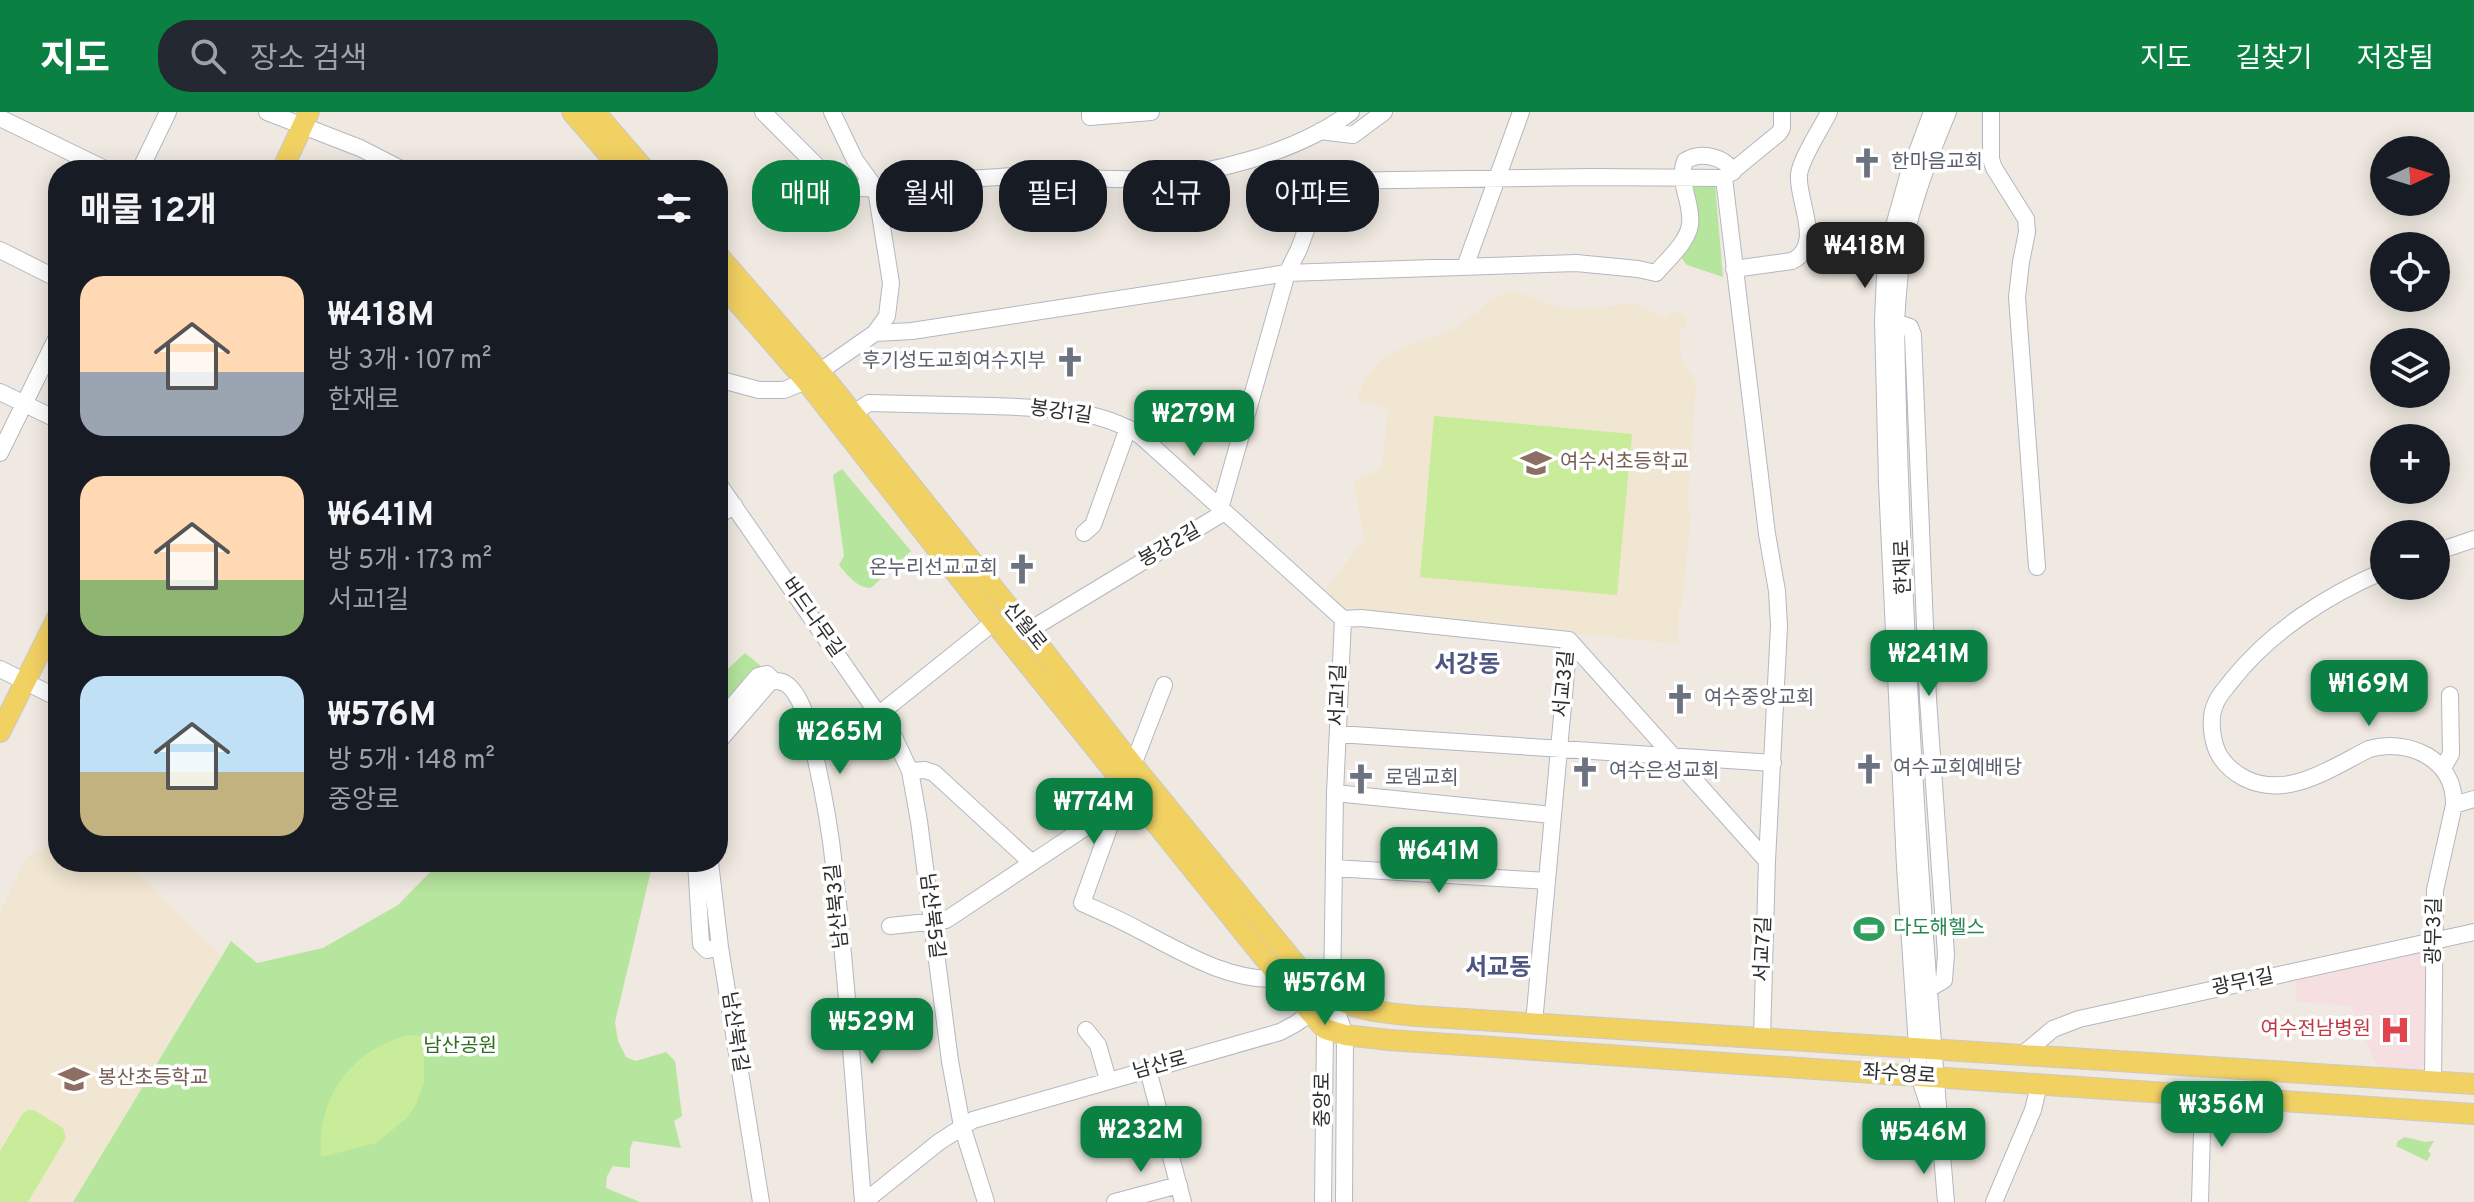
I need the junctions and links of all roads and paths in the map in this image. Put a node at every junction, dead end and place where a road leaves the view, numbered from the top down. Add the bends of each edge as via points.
1 (168, 112) edge
2 (267, 112) edge
3 (572, 112) edge
4 (595, 112) edge
5 (763, 112) edge
6 (832, 112) edge
7 (1090, 112) edge
8 (1151, 112) edge
9 (1384, 112) edge
10 (1521, 112) edge
11 (1782, 112) edge
12 (1829, 112) edge
13 (1932, 112) edge
14 (1948, 112) edge
15 (1991, 112) edge
16 (1343, 115) edge
17 (0, 118) edge
18 (306, 119) edge
19 (1320, 131) junction
20 (86, 160) edge
21 (145, 160) edge
22 (287, 160) edge
23 (383, 160) edge
24 (613, 160) edge
25 (636, 160) edge
26 (1728, 175) junction
27 (1682, 177) junction
28 (983, 178) edge
29 (1498, 179) junction
30 (876, 189) joint
31 (884, 232) edge
32 (0, 250) edge
33 (1465, 267) junction
34 (728, 268) edge
35 (1734, 269) junction
36 (1287, 273) junction
37 (48, 274) edge
38 (728, 290) edge
39 (875, 333) junction
40 (48, 355) edge
41 (812, 376) junction
42 (728, 381) edge
43 (0, 392) edge
44 (24, 404) junction
45 (852, 414) junction
46 (48, 415) edge
47 (1128, 428) junction
48 (0, 453) edge
49 (1221, 510) junction
50 (728, 511) edge
51 (1084, 533) dead end
52 (2474, 539) edge
53 (2450, 547) edge
54 (2037, 567) dead end
55 (2370, 578) edge
56 (1343, 619) junction
57 (994, 622) junction
58 (1028, 631) junction
59 (48, 636) edge
60 (1569, 640) junction
61 (0, 669) edge
62 (25, 681) junction
63 (772, 682) junction
64 (1164, 685) dead end
65 (48, 693) edge
66 (2450, 695) dead end
67 (728, 711) edge
68 (878, 715) junction
69 (728, 731) edge
70 (0, 732) edge
71 (1338, 734) junction
72 (1559, 747) junction
73 (904, 754) joint
74 (1673, 755) junction
75 (1773, 763) junction
76 (1133, 765) junction
77 (2443, 768) junction
78 (910, 771) junction
79 (1335, 793) junction
80 (2474, 799) edge
81 (1126, 801) junction
82 (2454, 805) junction
83 (1552, 815) junction
84 (1767, 861) junction
85 (1032, 863) junction
86 (1334, 868) junction
87 (697, 872) edge
88 (711, 872) edge
89 (1547, 881) junction
90 (931, 921) junction
91 (890, 926) dead end
92 (2474, 932) edge
93 (2435, 941) junction
94 (720, 947) junction
95 (1281, 979) junction
96 (1332, 998) junction
97 (1317, 1021) junction
98 (1534, 1023) junction
99 (1086, 1030) dead end
100 (1345, 1035) junction
101 (1762, 1038) junction
102 (1800, 1040) junction
103 (1925, 1049) junction
104 (2022, 1055) junction
105 (2096, 1060) junction
106 (1799, 1068) junction
107 (1148, 1070) junction
108 (1927, 1077) junction
109 (1108, 1080) junction
110 (2433, 1081) junction
111 (2474, 1084) edge
112 (2039, 1085) junction
113 (2094, 1088) junction
114 (2203, 1096) junction
115 (2474, 1114) edge
116 (962, 1126) junction
117 (1179, 1185) junction
118 (761, 1202) edge
119 (864, 1202) edge
120 (986, 1202) edge
121 (1115, 1202) edge
122 (1183, 1202) edge
123 (1323, 1202) edge
124 (1344, 1202) edge
125 (1946, 1202) edge
126 (1994, 1202) edge
127 (2200, 1202) edge

1 - 21 street
2 - 18 street
3 - 24 main road
4 - 25 main road
5 - 30 street via 830,179
6 - 30 street
7 - 8 street via 1090,117
9 - 19 street via 1353,135
10 - 29 street
11 - 26 street via 1779,133
12 - 35 street via 1799,171 1807,224 1804,251 1792,261
13 - 103 street, 한재로 via 1894,226 1883,320 1905,866
14 - 103 street, 한재로 via 1907,231 1896,322 1909,690 1929,989
15 - 54 street via 1991,159 2026,219 2017,297
16 - 19 street
17 - 20 street
18 - 22 main road
18 - 23 street
19 - 28 street via 1236,163 1142,179
26 - 27 street, 봉강2길
26 - 35 street, 서교7길
27 - 29 street, 봉강2길
27 - 33 street via 1690,224 1656,273 1576,263
29 - 33 street
29 - 36 street, 봉강2길 via 1327,182
31 - 39 street via 891,291 887,316
32 - 37 street
33 - 36 street
34 - 41 main road, 신월로
35 - 75 street, 서교7길 via 1778,602
36 - 39 street
36 - 49 street, 봉강2길
38 - 41 main road, 신월로
39 - 41 street
40 - 44 street
41 - 42 street via 784,390
41 - 45 main road, 신월로
41 - 57 main road, 신월로
43 - 44 street
44 - 46 street
44 - 48 street
45 - 47 street, 봉강1길 via 869,403 1016,407 1084,414
45 - 58 main road, 신월로
47 - 49 street, 봉강1길
47 - 51 street via 1093,525
49 - 56 street, 봉강1길
49 - 58 street, 봉강2길 via 1214,520
50 - 68 street, 버드나무길
52 - 53 street
55 - 77 street via 2331,597 2259,649 2215,703 2217,750 2244,778 2276,786 2307,780 2379,746 2414,749
56 - 60 street
56 - 71 street, 서교1길
57 - 68 street
57 - 81 main road, 신월로
58 - 76 main road, 신월로
59 - 62 main road
60 - 72 street, 서교3길
60 - 74 street, 서교3길
61 - 62 street
62 - 65 street
62 - 70 main road
63 - 67 street via 767,674 758,676
63 - 69 street
63 - 119 street, 남산북3길 via 784,681 802,706 827,806
64 - 76 street
66 - 77 street via 2451,754
68 - 73 street, 버드나무길
71 - 72 street
71 - 79 street, 서교1길
72 - 74 street
72 - 83 street, 서교3길
73 - 78 street, 남산북5길
74 - 75 street
74 - 84 street, 서교3길
75 - 84 street, 서교7길
76 - 96 main road, 신월로 via 1300,969
77 - 82 street
78 - 85 street via 934,773
78 - 90 street, 남산북5길
79 - 83 street
79 - 86 street, 서교1길
80 - 82 street
81 - 85 street
81 - 95 main road, 신월로
81 - 95 street via 1082,903 1220,968 1256,979
82 - 93 street, 광무3길 via 2435,890
83 - 89 street, 서교3길
84 - 101 street, 서교7길
85 - 90 street via 946,920
86 - 89 street
86 - 96 street, 서교1길
87 - 94 street via 701,944 707,950
88 - 94 street, 남산북1길
89 - 98 street, 서교3길
90 - 91 street
90 - 116 street, 남산북5길
92 - 93 street, 광무1길
93 - 104 street, 광무1길 via 2079,1019 2053,1029
93 - 110 street, 광무3길
94 - 118 street, 남산북1길
95 - 97 main road, 신월로
96 - 97 street, 중앙로
96 - 98 main road, 좌수영로 via 1392,1013
96 - 100 street
97 - 100 main road, 좌수영로
97 - 107 street, 남산로
97 - 123 street, 중앙로
98 - 101 main road, 좌수영로
99 - 109 street via 1098,1045
100 - 106 main road, 좌수영로
100 - 124 street
101 - 102 main road, 좌수영로
102 - 103 main road, 좌수영로
102 - 106 main road
103 - 104 main road, 좌수영로
103 - 108 street, 한재로
104 - 105 main road, 좌수영로
105 - 110 main road, 좌수영로
105 - 113 main road
106 - 108 main road, 좌수영로
107 - 109 street, 남산로
107 - 117 street
108 - 112 main road, 좌수영로
108 - 125 street, 한재로 via 1942,1147
109 - 116 street, 남산로
110 - 111 main road, 좌수영로
112 - 113 main road, 좌수영로
112 - 126 street
113 - 114 main road, 좌수영로
114 - 115 main road, 좌수영로
114 - 127 street
116 - 119 street, 남산로
116 - 120 street, 남산북5길
117 - 121 street
117 - 122 street

